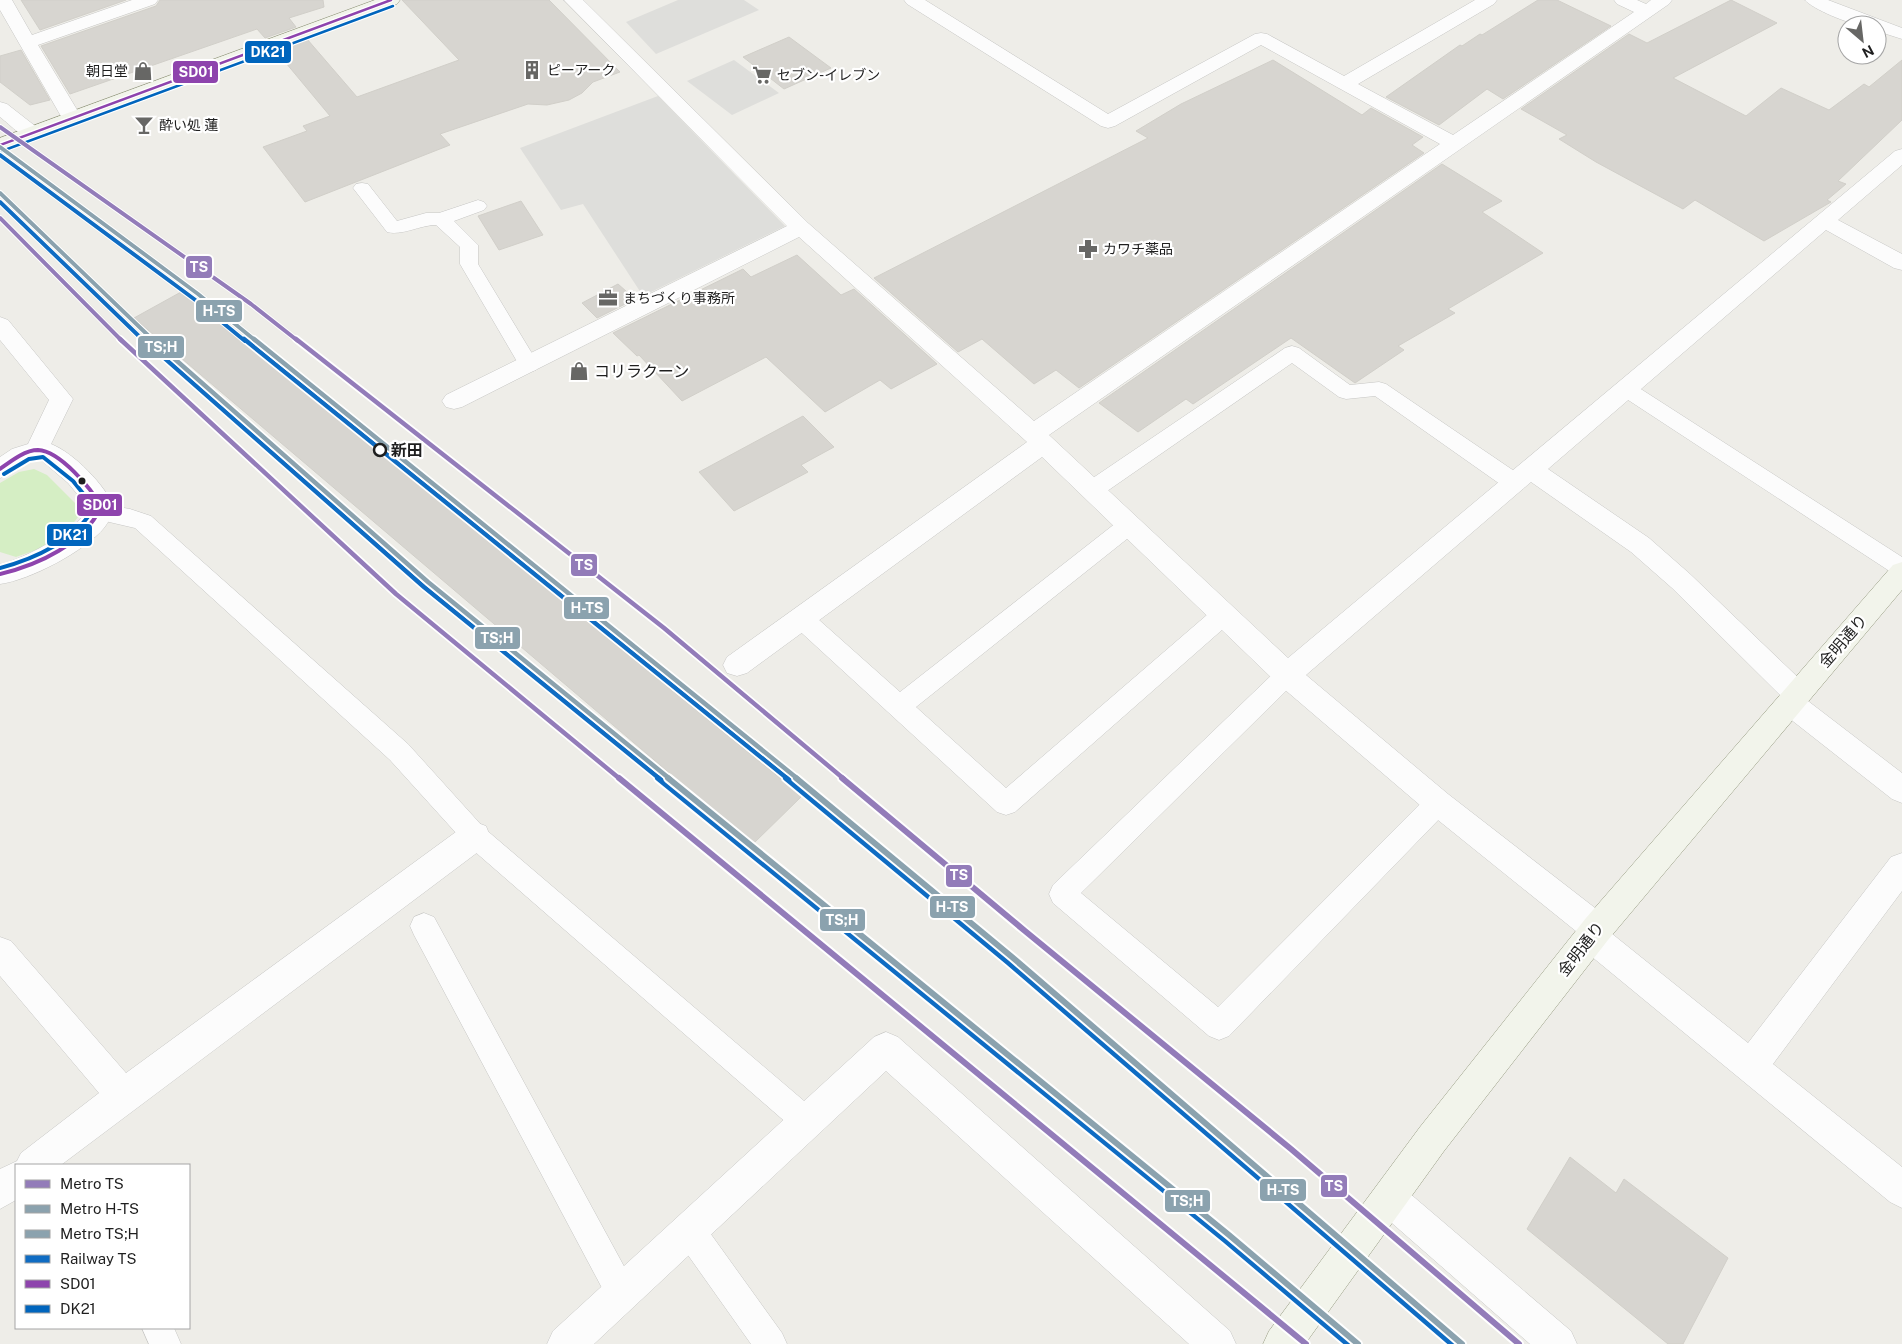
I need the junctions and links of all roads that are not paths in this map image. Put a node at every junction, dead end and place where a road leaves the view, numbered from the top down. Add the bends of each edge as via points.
1 (3, 0) edge
2 (149, 0) edge
3 (391, 0) edge
4 (573, 0) edge
5 (913, 0) edge
6 (1488, 0) edge
7 (1623, 0) edge
8 (1814, 0) edge
9 (1655, 5) edge
10 (1848, 15) edge
11 (1887, 29) edge
12 (1902, 34) edge
13 (28, 42) junction
14 (1344, 84) junction
15 (0, 108) edge
16 (72, 118) junction
17 (32, 133) junction
18 (1454, 144) junction
19 (0, 145) edge
20 (1902, 155) edge
21 (362, 188) dead end
22 (478, 206) dead end
23 (441, 219) junction
24 (1825, 221) junction
25 (801, 228) junction
26 (1902, 263) edge
27 (0, 325) edge
28 (528, 365) junction
29 (1626, 389) junction
30 (454, 401) dead end
31 (1038, 439) junction
32 (36, 452) junction
33 (0, 469) edge
34 (1522, 476) junction
35 (1092, 490) junction
36 (100, 512) junction
37 (1129, 525) junction
38 (1902, 568) edge
39 (1902, 572) edge
40 (4, 574) edge
41 (1224, 615) junction
42 (801, 618) junction
43 (736, 665) dead end
44 (1287, 675) junction
45 (1794, 698) junction
46 (899, 707) junction
47 (1902, 790) edge
48 (1438, 803) junction
49 (475, 836) junction
50 (1902, 866) edge
51 (424, 926) dead end
52 (1594, 933) junction
53 (0, 952) edge
54 (1750, 1067) junction
55 (123, 1096) junction
56 (807, 1122) junction
57 (67, 1154) edge
58 (36, 1164) edge
59 (15, 1179) edge
60 (1902, 1190) edge
61 (0, 1191) edge
62 (1389, 1198) junction
63 (689, 1230) junction
64 (621, 1292) junction
65 (158, 1329) edge
66 (165, 1344) edge
67 (566, 1344) edge
68 (771, 1344) edge
69 (1217, 1344) edge
70 (1282, 1344) edge
71 (1558, 1344) edge

1 - 13 street
2 - 13 street
3 - 16 street
4 - 25 street
5 - 14 street via 1108,122 1261,38
6 - 14 street
7 - 9 street
8 - 10 street
9 - 18 street
11 - 12 street
13 - 16 street
14 - 18 street
15 - 17 street
16 - 17 street
17 - 19 street
18 - 31 street
20 - 24 street
21 - 23 lane via 393,228 426,219
22 - 23 lane
23 - 28 lane via 469,244 469,264
24 - 26 street
24 - 29 street
25 - 28 street
25 - 31 street
27 - 32 street via 61,400
28 - 30 street
29 - 34 street
29 - 38 lane
31 - 35 street
31 - 42 street
32 - 33 street
32 - 36 street via 50,454 76,476 98,498
34 - 35 lane via 1379,390 1346,392 1292,353
34 - 44 street
34 - 45 street via 1640,545 1681,581
35 - 37 street
36 - 40 street via 87,528 32,564
36 - 49 lane via 144,522 399,752
37 - 41 street
37 - 46 lane
39 - 45 street, 金明通り
41 - 44 street
41 - 46 lane via 1006,804
42 - 43 street
42 - 46 lane
44 - 48 street
44 - 48 lane via 1062,894 1219,1026
45 - 47 street
45 - 52 street, 金明通り
48 - 52 street
49 - 55 street
49 - 56 lane
50 - 54 street
51 - 64 lane
52 - 54 street
52 - 62 street, 金明通り
53 - 55 street
54 - 60 street
55 - 57 street
56 - 63 street
56 - 69 street via 886,1049
57 - 58 street
59 - 61 street
62 - 70 street, 金明通り
62 - 71 street
63 - 64 street
63 - 68 lane
64 - 67 street
65 - 66 lane

